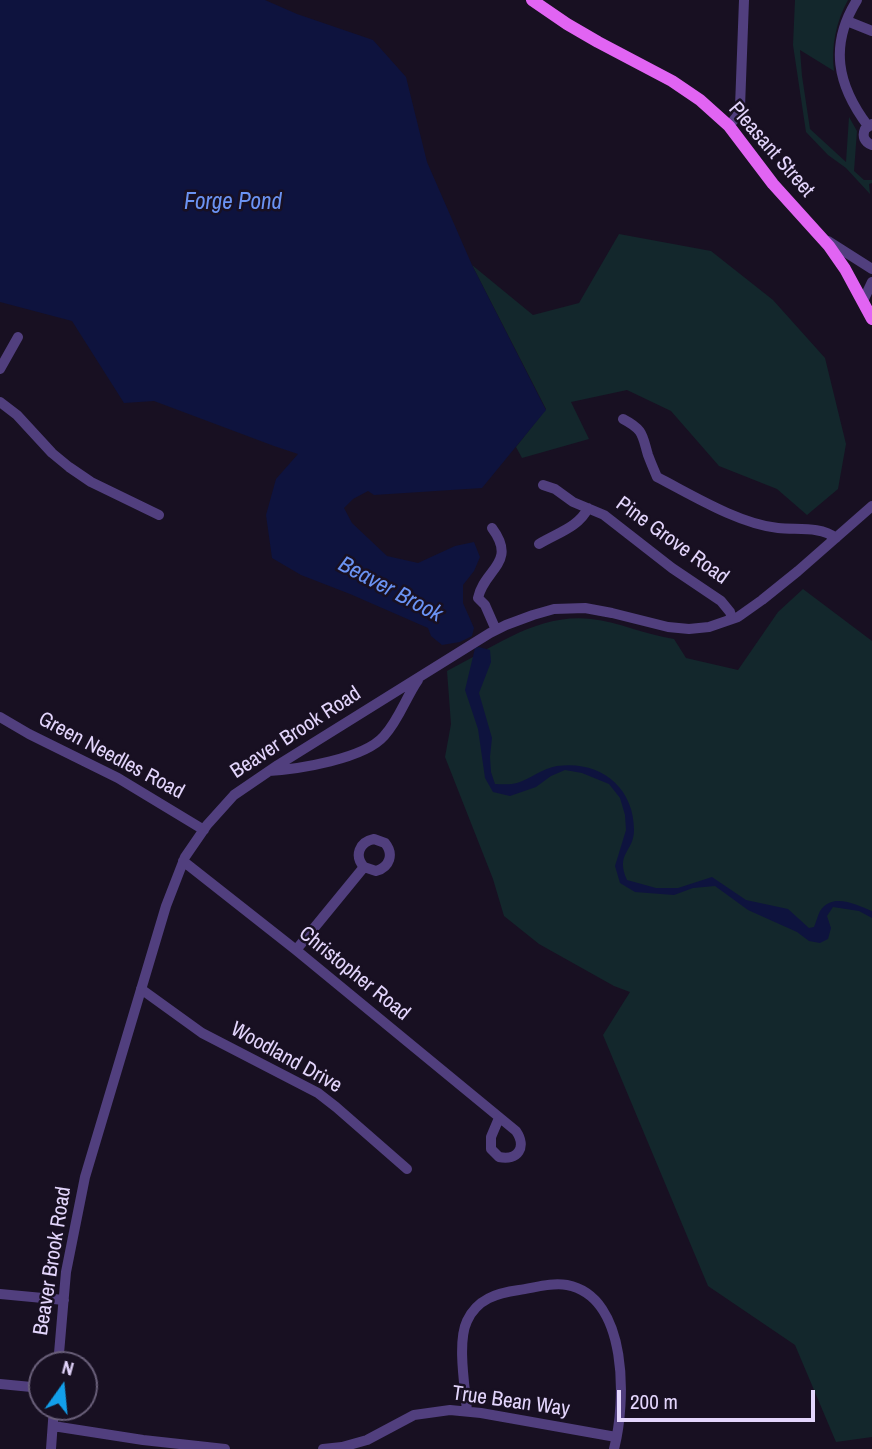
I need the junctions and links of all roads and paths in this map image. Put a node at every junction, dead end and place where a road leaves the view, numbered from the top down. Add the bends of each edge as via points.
1 (532, 0) edge
2 (744, 0) edge
3 (857, 0) edge
4 (846, 21) junction
5 (872, 31) edge
6 (870, 125) edge
7 (729, 126) junction
8 (872, 145) edge
9 (818, 234) junction
10 (872, 269) edge
11 (872, 282) edge
12 (863, 301) junction
13 (872, 319) edge
14 (18, 337) dead end
15 (0, 369) edge
16 (0, 402) edge
17 (623, 419) dead end
18 (543, 485) dead end
19 (588, 508) junction
20 (870, 511) edge
21 (159, 515) dead end
22 (492, 528) dead end
23 (836, 538) junction
24 (539, 544) dead end
25 (732, 619) junction
26 (493, 631) junction
27 (421, 676) junction
28 (0, 717) edge
29 (269, 771) junction
30 (204, 830) junction
31 (183, 861) junction
32 (364, 867) dead end
33 (296, 950) junction
34 (141, 989) junction
35 (499, 1118) dead end
36 (407, 1169) dead end
37 (0, 1294) edge
38 (64, 1300) junction
39 (59, 1351) edge
40 (0, 1384) edge
41 (28, 1387) edge
42 (467, 1411) junction
43 (53, 1421) edge
44 (53, 1426) junction
45 (616, 1437) junction
46 (51, 1449) edge
47 (225, 1449) edge
48 (323, 1449) edge
49 (614, 1449) edge

1 - 7 main road, Pleasant Street via 672,81
2 - 7 street via 740,107
3 - 4 street
4 - 5 street
4 - 6 street via 842,78
6 - 8 street via 863,136
7 - 9 main road, Pleasant Street
9 - 10 street
9 - 12 main road, Pleasant Street
11 - 12 street
12 - 13 main road, Pleasant Street
14 - 15 street
16 - 21 street via 52,453 91,482
17 - 23 street via 645,437 657,477 756,524 820,530
18 - 19 street, Pine Grove Road
19 - 24 street via 578,523
19 - 25 street, Pine Grove Road via 604,514 721,601
20 - 23 street, Beaver Brook Road
22 - 26 street via 500,541 500,558 478,598
23 - 25 street, Beaver Brook Road
25 - 26 street, Beaver Brook Road via 690,629 597,610 563,608
26 - 27 street, Beaver Brook Road
27 - 29 street, Beaver Brook Road
27 - 29 street via 377,743 323,763
28 - 30 street, Green Needles Road via 118,778
29 - 30 street, Beaver Brook Road via 234,795
30 - 31 street, Beaver Brook Road
31 - 33 street, Christopher Road
31 - 34 street, Beaver Brook Road
32 - 33 street
33 - 35 street, Christopher Road
34 - 36 street, Woodland Drive via 206,1035 318,1093
34 - 38 street, Beaver Brook Road via 85,1177
37 - 38 street
38 - 39 street, Beaver Brook Road
40 - 41 street
42 - 45 street, True Bean Way
42 - 45 street via 462,1343 471,1313 497,1294 567,1285 594,1300 612,1332 621,1383
42 - 48 street, True Bean Way via 414,1415 367,1440
43 - 44 street
44 - 46 street
44 - 47 street
45 - 49 street

